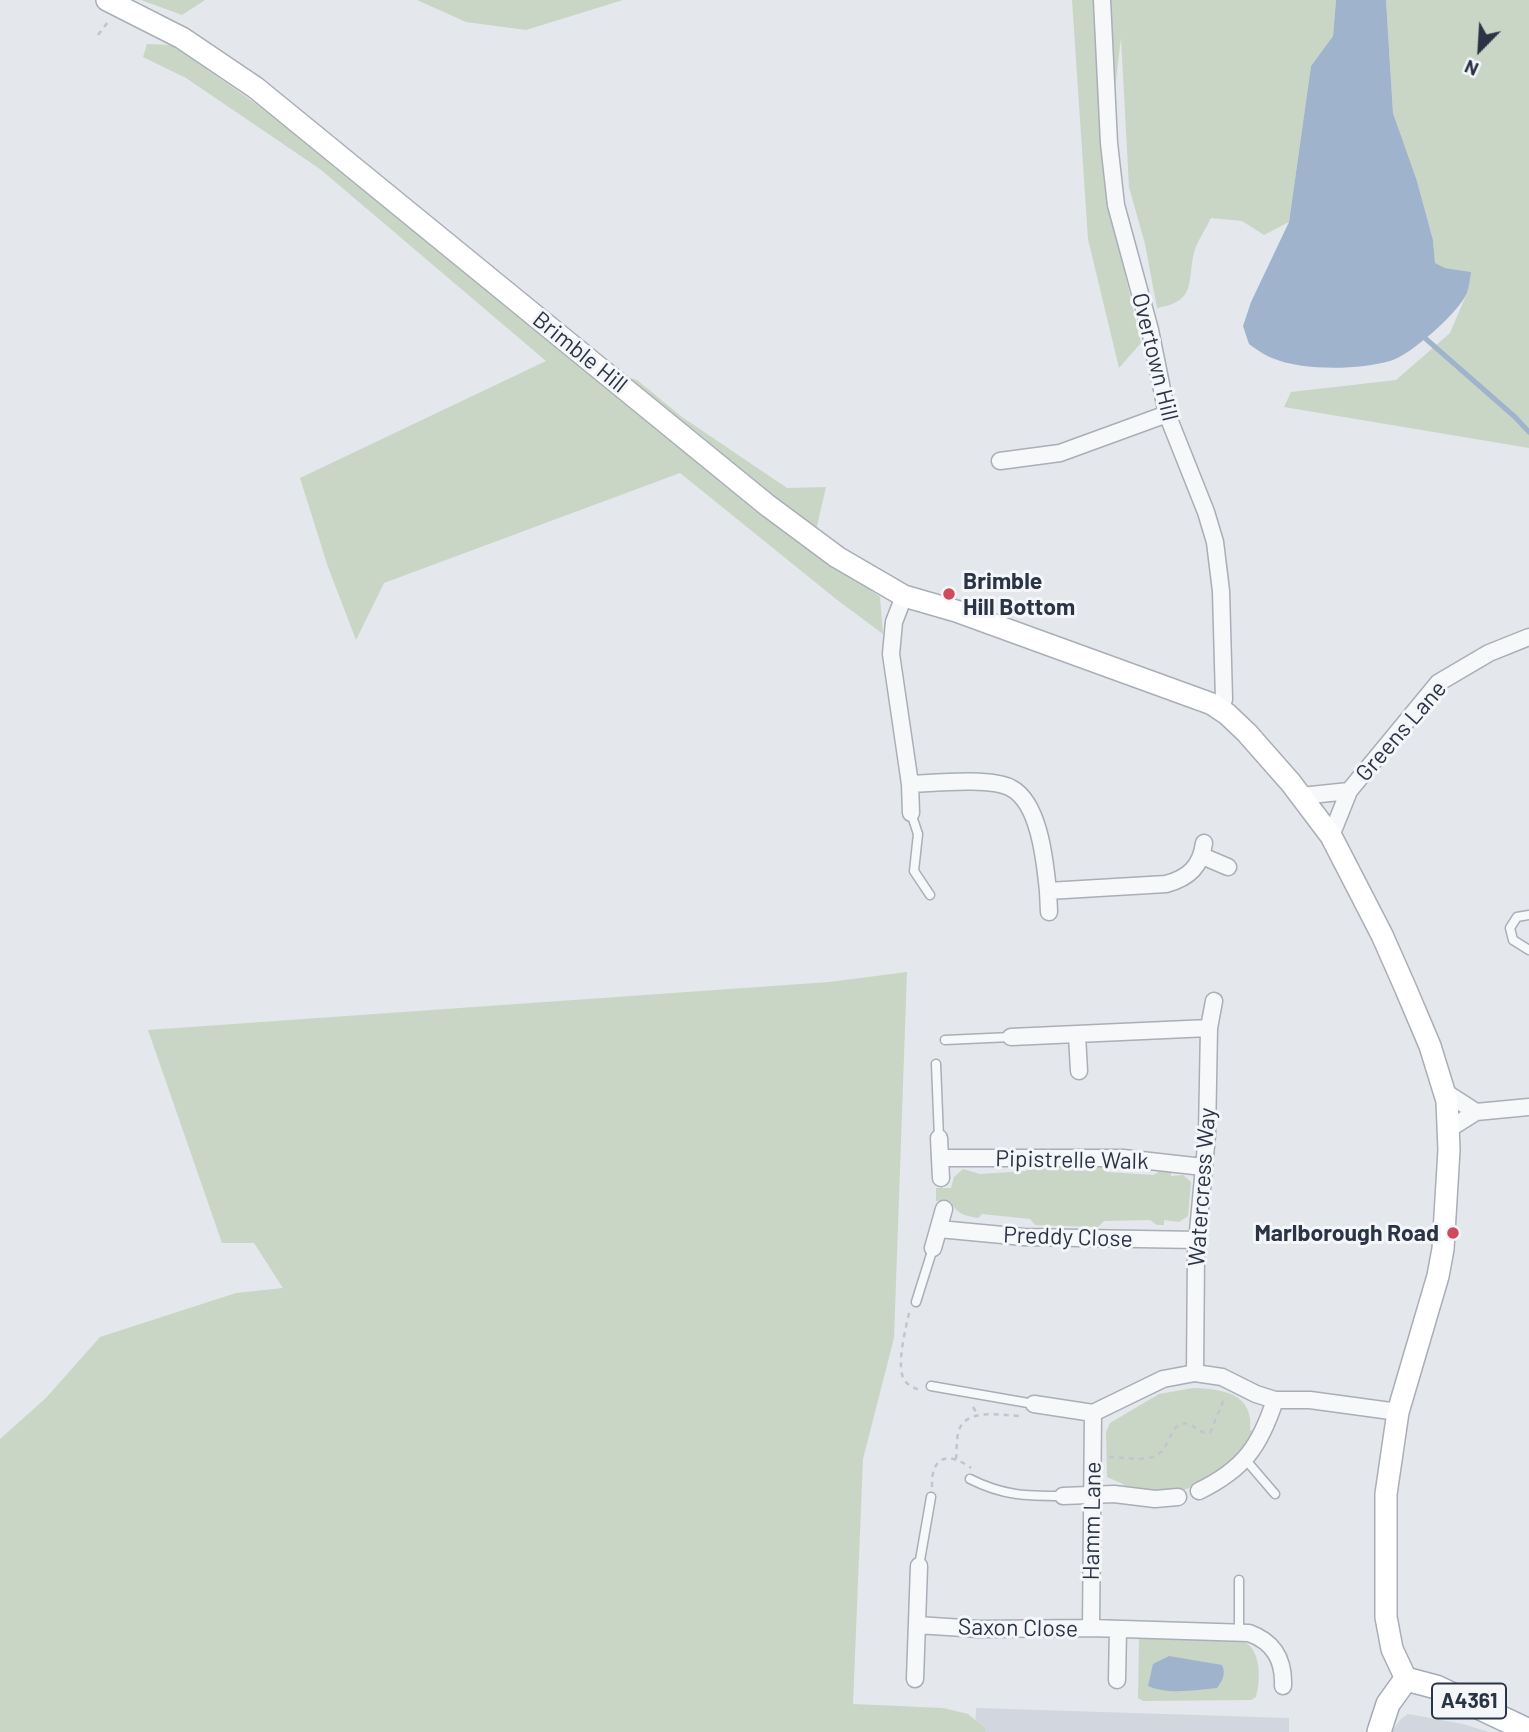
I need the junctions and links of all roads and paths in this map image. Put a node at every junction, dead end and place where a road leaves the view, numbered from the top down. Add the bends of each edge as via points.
1 (107, 0) edge
2 (1102, 0) edge
3 (1167, 414) junction
4 (1000, 461) dead end
5 (904, 597) junction
6 (1529, 637) edge
7 (1221, 709) junction
8 (910, 784) junction
9 (1349, 791) junction
10 (1301, 796) junction
11 (911, 813) joint
12 (1331, 836) junction
13 (1228, 867) dead end
14 (1048, 891) junction
15 (930, 895) dead end
16 (1049, 912) dead end
17 (1529, 915) edge
18 (1529, 950) edge
19 (1214, 1002) dead end
20 (1209, 1028) junction
21 (1077, 1035) junction
22 (1011, 1037) joint
23 (945, 1040) dead end
24 (936, 1064) dead end
25 (1079, 1071) dead end
26 (1445, 1092) junction
27 (1529, 1107) edge
28 (1476, 1112) junction
29 (1449, 1129) junction
30 (939, 1138) joint
31 (940, 1158) junction
32 (1203, 1167) junction
33 (941, 1178) dead end
34 (944, 1209) dead end
35 (939, 1229) junction
36 (1197, 1240) junction
37 (933, 1248) joint
38 (916, 1302) dead end
39 (1195, 1373) junction
40 (931, 1386) dead end
41 (1275, 1400) junction
42 (1034, 1404) junction
43 (1398, 1412) junction
44 (1093, 1413) junction
45 (1219, 1415) dead end
46 (1094, 1458) junction
47 (1245, 1458) junction
48 (956, 1459) junction
49 (970, 1479) joint
50 (1199, 1491) dead end
51 (1275, 1494) dead end
52 (1093, 1495) junction
53 (1063, 1496) joint
54 (931, 1497) joint
55 (1178, 1497) dead end
56 (919, 1566) joint
57 (1239, 1580) dead end
58 (917, 1625) junction
59 (1091, 1628) junction
60 (1118, 1629) junction
61 (1239, 1632) junction
62 (915, 1679) dead end
63 (1406, 1679) junction
64 (1117, 1680) dead end
65 (1283, 1686) dead end
66 (1529, 1731) edge
67 (1379, 1732) edge

1 - 5 main road, Brimble Hill via 182,38 256,88 767,505 837,557
2 - 3 street, Overtown Hill via 1113,188
3 - 4 street via 1060,453
3 - 7 street, Overtown Hill via 1206,512 1217,555
5 - 7 main road, Brimble Hill via 956,611
5 - 8 street via 894,622 891,654
6 - 9 street, Greens Lane via 1489,653 1438,683
7 - 10 main road
8 - 11 street
8 - 14 street via 990,783 1020,794 1028,804 1043,849
9 - 10 street, Greens Lane
9 - 12 street, Greens Lane
10 - 12 main road
11 - 15 lane via 918,834 914,871
12 - 26 main road via 1382,935
13 - 14 street via 1203,850 1190,874 1166,884
14 - 16 street
17 - 18 lane via 1514,920 1510,932 1513,940
19 - 20 street, Watercress Way
20 - 21 street
20 - 32 street, Watercress Way
21 - 22 street
21 - 25 street
22 - 23 lane
24 - 30 lane
26 - 28 street
26 - 29 main road
27 - 28 street
28 - 29 street
29 - 43 main road via 1441,1263
30 - 31 street
31 - 32 street, Pipistrelle Walk via 1123,1158
31 - 33 street
32 - 36 street, Watercress Way
34 - 35 street
35 - 36 street, Preddy Close via 1024,1237
35 - 37 street
36 - 39 street, Watercress Way
37 - 38 lane
39 - 41 street via 1222,1377
39 - 44 street via 1153,1383
40 - 42 lane
41 - 43 street
41 - 47 street via 1263,1434
42 - 44 street
42 - 48 path via 1025,1416 978,1415 962,1424
43 - 63 main road via 1386,1494 1385,1608 1392,1649
44 - 46 street, Hamm Lane
45 - 46 path via 1208,1434 1187,1423 1175,1427 1167,1446 1153,1457
46 - 52 street, Hamm Lane
47 - 50 street via 1221,1480
47 - 51 lane
48 - 49 path via 974,1470
48 - 54 path via 949,1457 935,1466
49 - 53 lane via 1019,1496
52 - 53 street
52 - 55 street
52 - 59 street, Hamm Lane
54 - 56 lane
56 - 58 street
57 - 61 lane
58 - 59 street, Saxon Close
58 - 62 street
59 - 60 street, Saxon Close
60 - 61 street, Saxon Close
60 - 64 street
61 - 65 street, Saxon Close via 1258,1636 1274,1649 1282,1665
63 - 66 main road, A4361 via 1446,1691
63 - 67 main road, A4361 via 1388,1704

